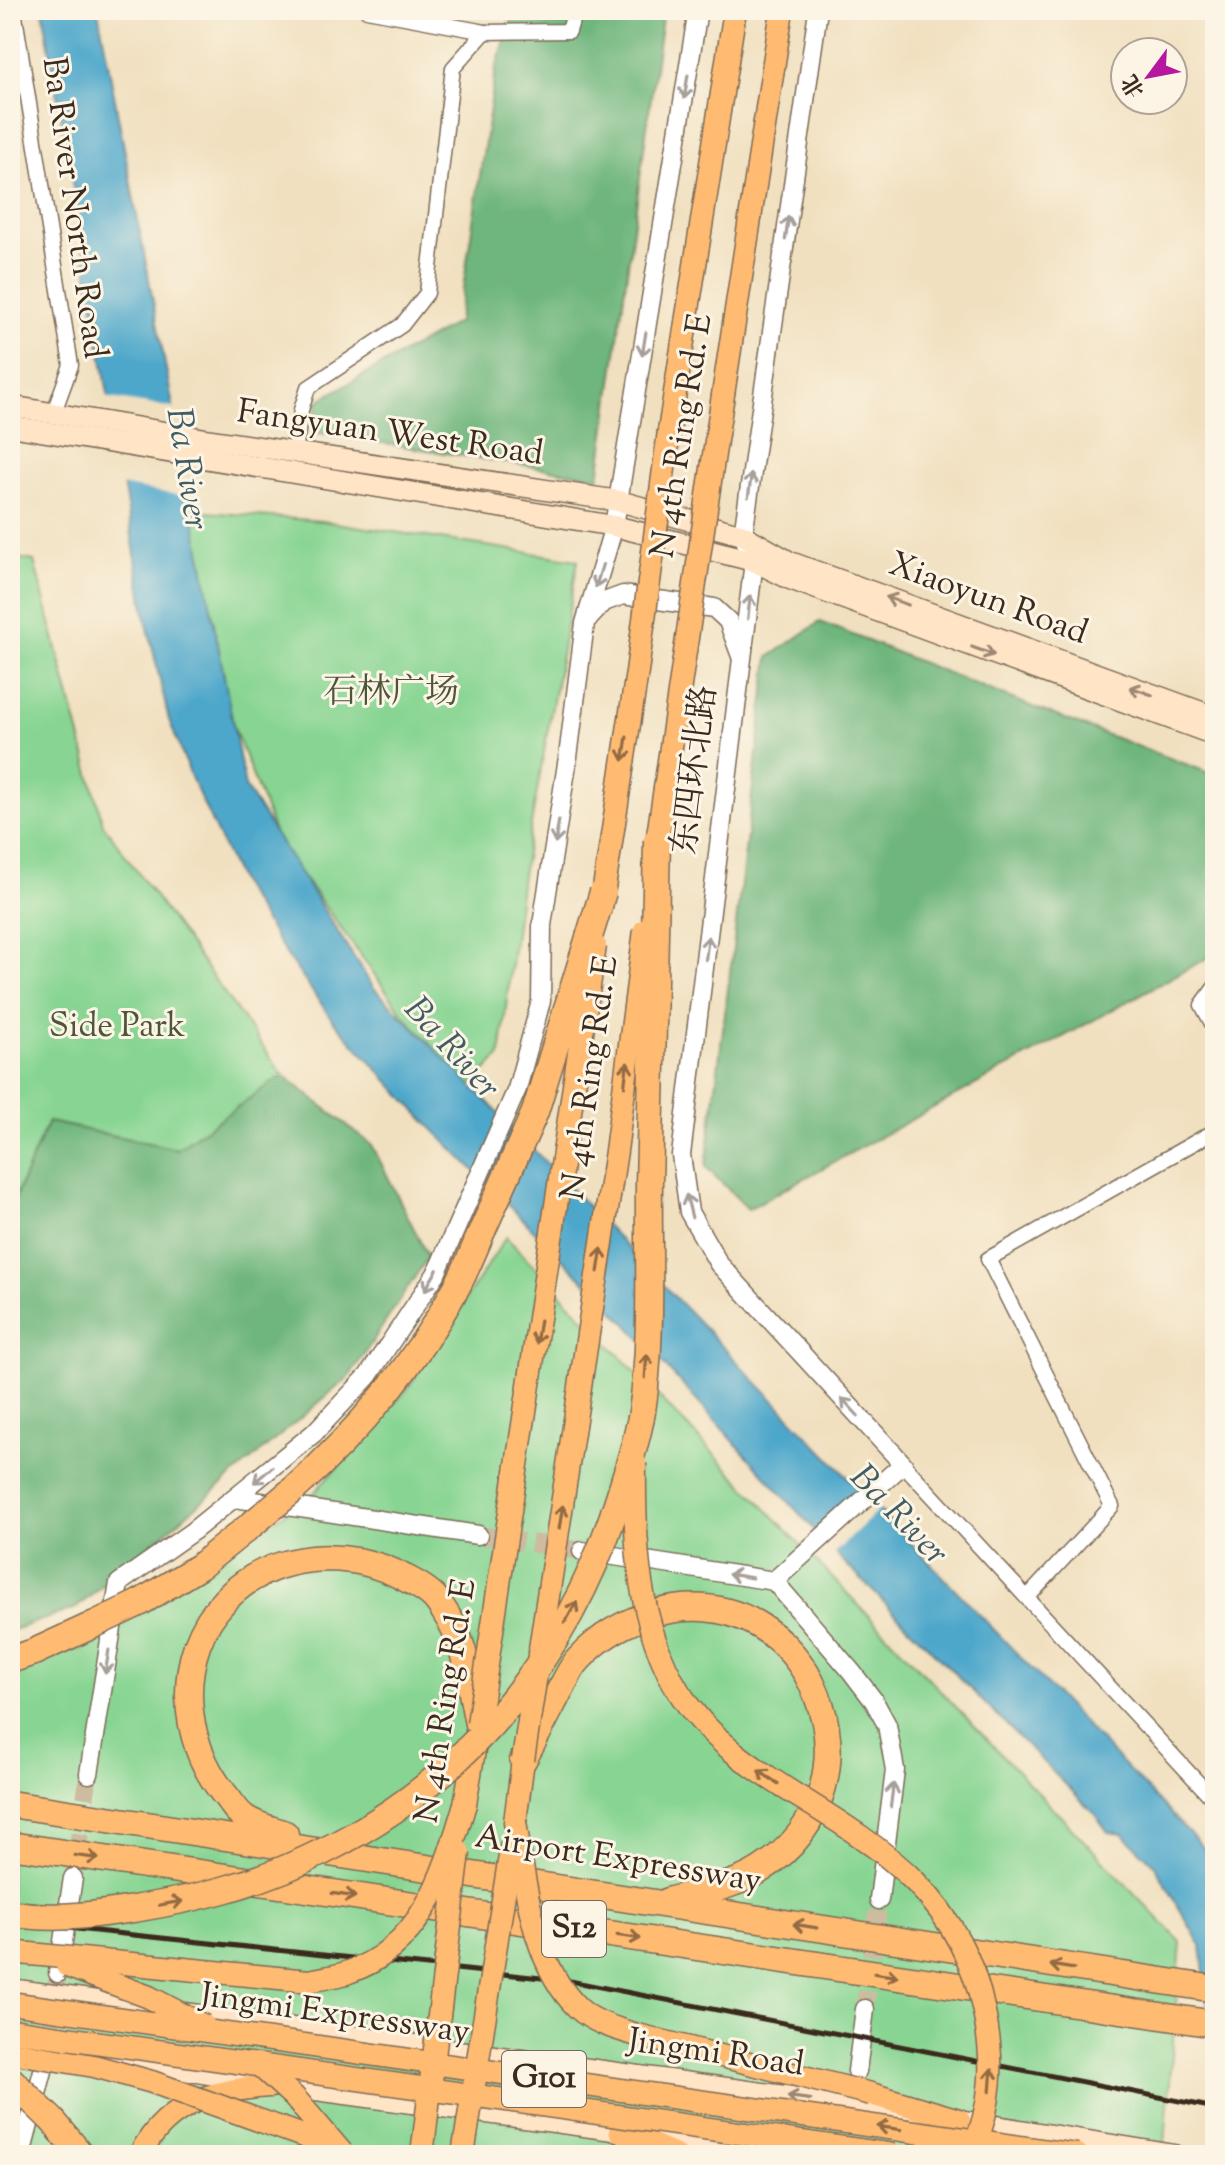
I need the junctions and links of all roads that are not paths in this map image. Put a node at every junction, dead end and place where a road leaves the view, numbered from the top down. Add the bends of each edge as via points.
1 (14, 10) edge
2 (367, 10) edge
3 (575, 10) edge
4 (698, 10) edge
5 (735, 10) edge
6 (782, 10) edge
7 (818, 10) edge
8 (485, 32) junction
9 (10, 406) edge
10 (64, 420) junction
11 (10, 426) edge
12 (669, 431) joint
13 (208, 449) junction
14 (295, 451) junction
15 (619, 501) junction
16 (614, 526) junction
17 (743, 535) junction
18 (754, 561) junction
19 (585, 623) junction
20 (744, 662) junction
21 (1215, 717) edge
22 (1215, 735) edge
23 (657, 840) junction
24 (603, 892) junction
25 (1215, 987) edge
26 (1215, 1029) edge
27 (1215, 1131) edge
28 (474, 1219) junction
29 (635, 1438) junction
30 (903, 1464) junction
31 (235, 1498) junction
32 (478, 1535) tunnel mouth
33 (582, 1551) tunnel mouth
34 (774, 1581) junction
35 (1027, 1598) junction
36 (10, 1660) edge
37 (478, 1724) junction
38 (523, 1760) junction
39 (89, 1774) tunnel mouth
40 (1215, 1801) edge
41 (10, 1804) edge
42 (465, 1804) junction
43 (515, 1822) junction
44 (10, 1845) edge
45 (329, 1852) junction
46 (73, 1878) tunnel mouth
47 (879, 1900) tunnel mouth
48 (660, 1903) junction
49 (10, 1913) edge
50 (10, 1953) edge
51 (58, 1973) tunnel mouth
52 (10, 1989) edge
53 (1215, 1989) edge
54 (10, 2003) edge
55 (865, 2009) tunnel mouth
56 (1215, 2024) edge
57 (10, 2030) edge
58 (10, 2043) edge
59 (10, 2052) edge
60 (45, 2063) tunnel mouth
61 (857, 2071) dead end
62 (10, 2079) edge
63 (279, 2085) junction
64 (959, 2120) junction
65 (620, 2131) junction
66 (1167, 2154) edge
67 (21, 2155) edge
68 (81, 2155) edge
69 (140, 2155) edge
70 (343, 2155) edge
71 (353, 2155) edge
72 (422, 2155) edge
73 (463, 2155) edge
74 (676, 2155) edge
75 (798, 2155) edge
76 (894, 2155) edge
77 (971, 2155) edge
78 (1077, 2155) edge

1 - 10 street, Ba River North Road via 71,365
2 - 8 street
3 - 8 street via 569,31
4 -> 15 street
5 - 12 highway, N 4th Ring Rd. E
6 - 23 highway, N 4th Ring Rd. E, bridge
17 -> 7 street
8 - 14 street via 453,68 427,293 402,325 308,388
9 - 10 main road, Fangyuan West Road
10 - 11 main road, Fangyuan West Road
10 - 13 main road, Fangyuan West Road
12 -> 24 highway, 东四环北路, bridge
13 - 14 main road, Fangyuan West Road
13 - 16 main road, Fangyuan West Road
14 - 15 main road, Fangyuan West Road
15 - 16 street
15 - 17 main road, Fangyuan West Road
16 - 18 main road, Fangyuan West Road
16 -> 19 street
17 - 18 street, 东四环北路
21 -> 17 main road, Xiaoyun Road via 790,562
20 -> 18 street, 东四环北路
18 -> 22 main road, Xiaoyun Road via 790,579
19 - 20 street via 604,602 623,595 714,608 728,621
19 -> 28 street via 542,925 541,1001
30 -> 20 street, 东四环北路 via 719,1264 689,1212 681,1155
29 -> 23 highway, bridge via 649,1302
38 -> 23 highway, N 4th Ring Rd. E, bridge via 616,1151
24 - 28 highway, bridge via 535,1112
24 -> 37 highway, 东四环北路, bridge
25 - 26 street via 1202,1005
27 - 35 street via 988,1259 1112,1506
28 -> 31 street via 368,1376 314,1433
28 - 36 highway, bridge via 457,1287 432,1331 401,1376 326,1460 200,1566 141,1602
49 -> 29 highway, bridge via 77,1918 236,1888 345,1841 421,1790 508,1707 548,1654 596,1565
77 -> 29 highway, bridge via 992,2079 981,1993 969,1963 915,1879 892,1858 728,1750 680,1693 658,1652 644,1605 634,1497
30 - 34 street
30 - 35 street
31 - 32 street
31 -> 39 street via 119,1583
34 -> 33 street
47 -> 34 street via 895,1770 887,1725 851,1671
35 - 40 street
37 - 42 highway, N 4th Ring Rd. E, bridge
37 - 45 highway via 454,1627 435,1597 384,1566 326,1556 268,1571 225,1600 203,1631 192,1662 188,1712 197,1749 215,1783 244,1818
38 - 43 highway, N 4th Ring Rd. E
38 - 48 highway, bridge via 577,1660 631,1620 692,1607 726,1612 759,1626 787,1648 807,1674 829,1736 828,1765 810,1820 792,1845 758,1871
41 - 45 highway, Airport Expressway / S12
42 - 50 highway, bridge via 433,1896 406,1936 347,1973 309,1981
42 - 72 highway, N 4th Ring Rd. E, bridge
43 - 64 highway, bridge via 532,1925 559,1985 579,2009 604,2025 634,2034
43 - 73 highway, N 4th Ring Rd. E, bridge
44 -> 56 highway, S12
45 - 48 highway, Airport Expressway / S12
46 - 51 street
53 -> 48 highway, Airport Expressway / S12
50 - 70 highway, bridge via 95,1976 178,2011 223,2037 273,2076
64 -> 52 main road, Jingmi Road / G101
78 -> 54 highway, Jingmi Expressway / G101, bridge
55 - 61 street
57 - 76 highway, Jingmi Expressway / G101, bridge
58 - 63 main road, G101
59 - 71 highway, bridge via 152,2082
60 - 67 street
62 - 68 highway, bridge
63 - 65 main road, G101
63 - 69 highway via 219,2092 188,2103 165,2122
64 - 66 main road, Jingmi Road / G101
65 - 74 highway
65 - 75 main road, G101

